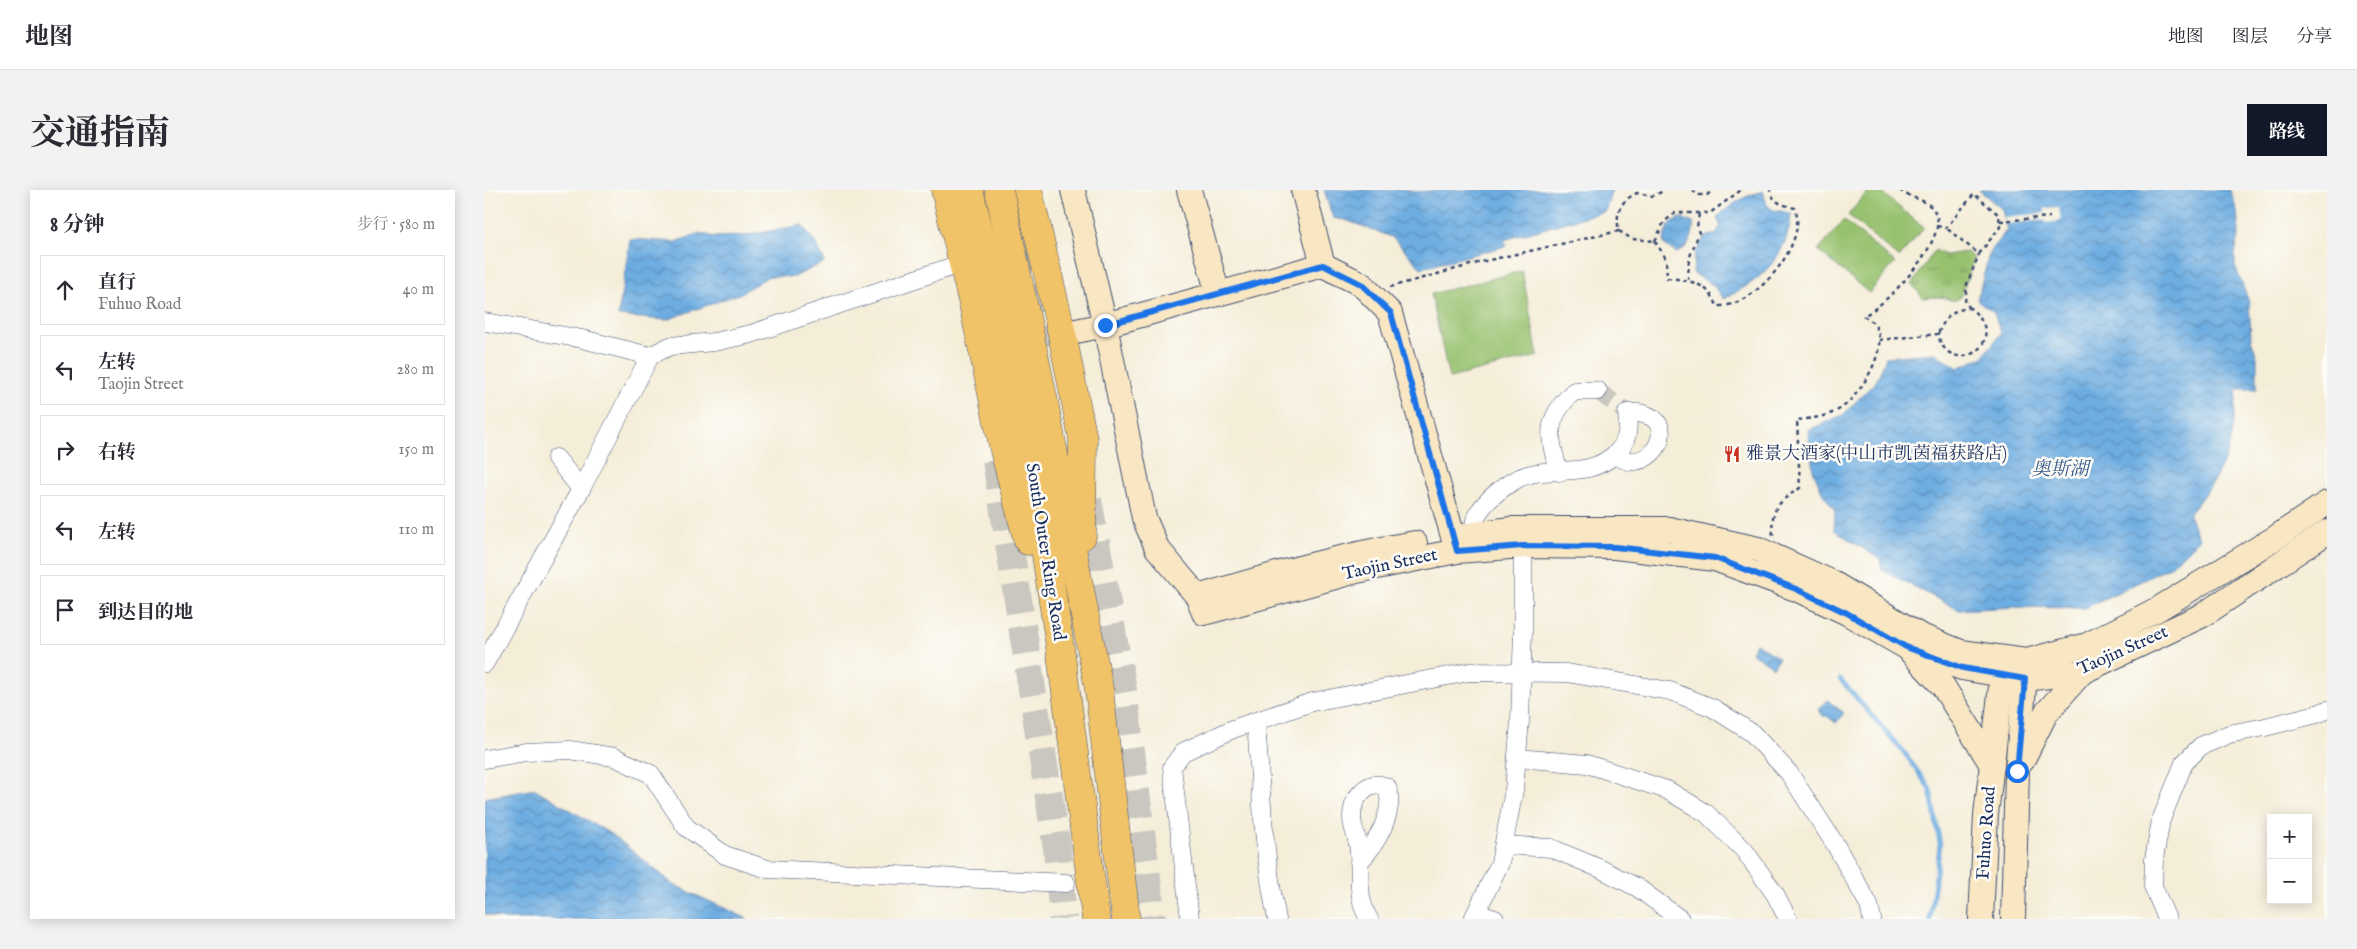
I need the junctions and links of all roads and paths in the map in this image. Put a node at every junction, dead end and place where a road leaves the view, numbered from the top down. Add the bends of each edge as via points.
1 (945, 190) edge
2 (969, 190) edge
3 (999, 190) edge
4 (1028, 190) edge
5 (1073, 190) edge
6 (1189, 190) edge
7 (1303, 190) edge
8 (1665, 190) edge
9 (1693, 190) edge
10 (1713, 190) edge
11 (1741, 190) edge
12 (1770, 190) edge
13 (1900, 190) edge
14 (1699, 214) junction
15 (2050, 217) dead end
16 (2000, 221) junction
17 (1937, 226) junction
18 (1947, 228) junction
19 (1619, 230) junction
20 (1655, 240) junction
21 (1979, 254) junction
22 (963, 263) junction
23 (1323, 265) junction
24 (1688, 280) junction
25 (1369, 292) junction
26 (1218, 294) junction
27 (1970, 308) junction
28 (485, 322) edge
29 (1105, 325) junction
30 (1062, 334) junction
31 (1938, 334) junction
32 (1879, 340) junction
33 (650, 356) junction
34 (1598, 390) tunnel mouth
35 (1614, 455) dead end
36 (556, 458) dead end
37 (1559, 472) junction
38 (581, 489) junction
39 (2327, 503) edge
40 (2327, 532) edge
41 (1773, 537) dead end
42 (1461, 541) junction
43 (1523, 546) junction
44 (1081, 598) junction
45 (1060, 647) junction
46 (1906, 647) junction
47 (485, 662) edge
48 (2015, 668) junction
49 (1521, 672) junction
50 (2082, 672) junction
51 (2327, 710) edge
52 (1257, 721) junction
53 (1517, 758) junction
54 (485, 759) edge
55 (1992, 765) junction
56 (2017, 771) junction
57 (1504, 845) junction
58 (1359, 862) dead end
59 (1066, 883) dead end
60 (1475, 916) edge
61 (1096, 919) edge
62 (1126, 919) edge
63 (1190, 919) edge
64 (1277, 919) edge
65 (1369, 919) edge
66 (1495, 919) edge
67 (1681, 919) edge
68 (1788, 919) edge
69 (1872, 919) edge
70 (1981, 919) edge
71 (2013, 919) edge
72 (2167, 919) edge

1 - 22 highway
2 - 45 highway, South Outer Ring Road via 1005,330 1030,450
3 - 44 highway, South Outer Ring Road
4 - 30 highway
5 - 29 street
6 - 26 street
7 - 23 street
8 - 19 path via 1653,196 1637,193 1626,198 1619,208
9 - 10 path via 1697,195 1707,195
11 - 14 path via 1710,213
12 - 24 path via 1778,203 1795,208 1798,218 1795,235 1778,268 1746,299 1726,307 1717,306 1713,295
13 - 17 path via 1907,196 1929,203 1937,216
14 - 20 path via 1675,213 1663,222
14 - 24 path via 1699,234 1689,259
15 - 16 path
16 - 18 path via 1999,215 1973,194
16 - 21 path via 2000,226
17 - 18 path
17 - 32 path via 1931,244 1902,284 1863,316 1877,326
18 - 21 path
19 - 20 path via 1632,239
19 - 25 path
20 - 24 path via 1666,259 1667,278
21 - 27 path via 1967,284 1965,302
22 - 33 street via 751,334 670,346
22 - 45 highway via 1004,450 1039,589
23 - 25 street via 1361,284
23 - 26 street
25 - 42 street via 1391,313
26 - 29 street
27 - 31 path via 1960,308 1950,315
27 - 31 path via 1986,326 1986,338 1976,352 1964,357 1952,355 1943,349
28 - 33 street via 582,339
29 - 30 street
29 - 42 street via 1144,518 1157,548 1201,605 1283,571 1376,550
30 - 44 highway via 1083,440
31 - 32 path
32 - 41 path via 1871,372 1844,406 1829,416 1797,420 1800,488 1773,511
33 - 38 street
34 - 37 street via 1574,391 1559,405 1551,427 1551,448
35 - 37 street via 1605,464 1580,471
36 - 38 street
37 - 42 street via 1517,479 1493,496
38 - 47 street
39 - 48 street, Taojin Street via 2158,609 2087,645
40 - 50 street, Taojin Street via 2203,614
42 - 43 street, Taojin Street
42 - 48 street via 1528,528 1669,529 1758,549 1831,582 1919,634 1961,652
43 - 46 street, Taojin Street via 1615,547 1715,558 1796,589 1847,613
43 - 49 street
44 - 62 highway, South Outer Ring Road via 1099,689
45 - 61 highway, South Outer Ring Road
46 - 48 street, Taojin Street via 1963,668
46 - 55 street via 1943,686
48 - 50 street, Taojin Street
48 - 55 street, Fuhuo Road
48 - 56 street, Fuhuo Road
49 - 52 street via 1469,672 1406,682 1312,702
49 - 53 street
49 - 69 street via 1567,673 1670,691 1713,708 1752,733 1789,772 1835,844 1869,905
50 - 56 street via 2047,713
51 - 72 street via 2229,734 2201,746 2184,763 2161,820 2154,859 2153,886
52 - 63 street via 1183,752 1172,767
52 - 64 street via 1263,828
53 - 57 street
53 - 68 street via 1587,764 1675,794 1706,813 1744,850
54 - 59 street via 526,752 570,750 614,757 651,774 686,827 725,855 767,869
55 - 70 street, Fuhuo Road
56 - 71 street, Fuhuo Road
57 - 60 street via 1500,863
57 - 67 street via 1551,848 1638,888
58 - 65 street via 1359,894
60 - 66 street

